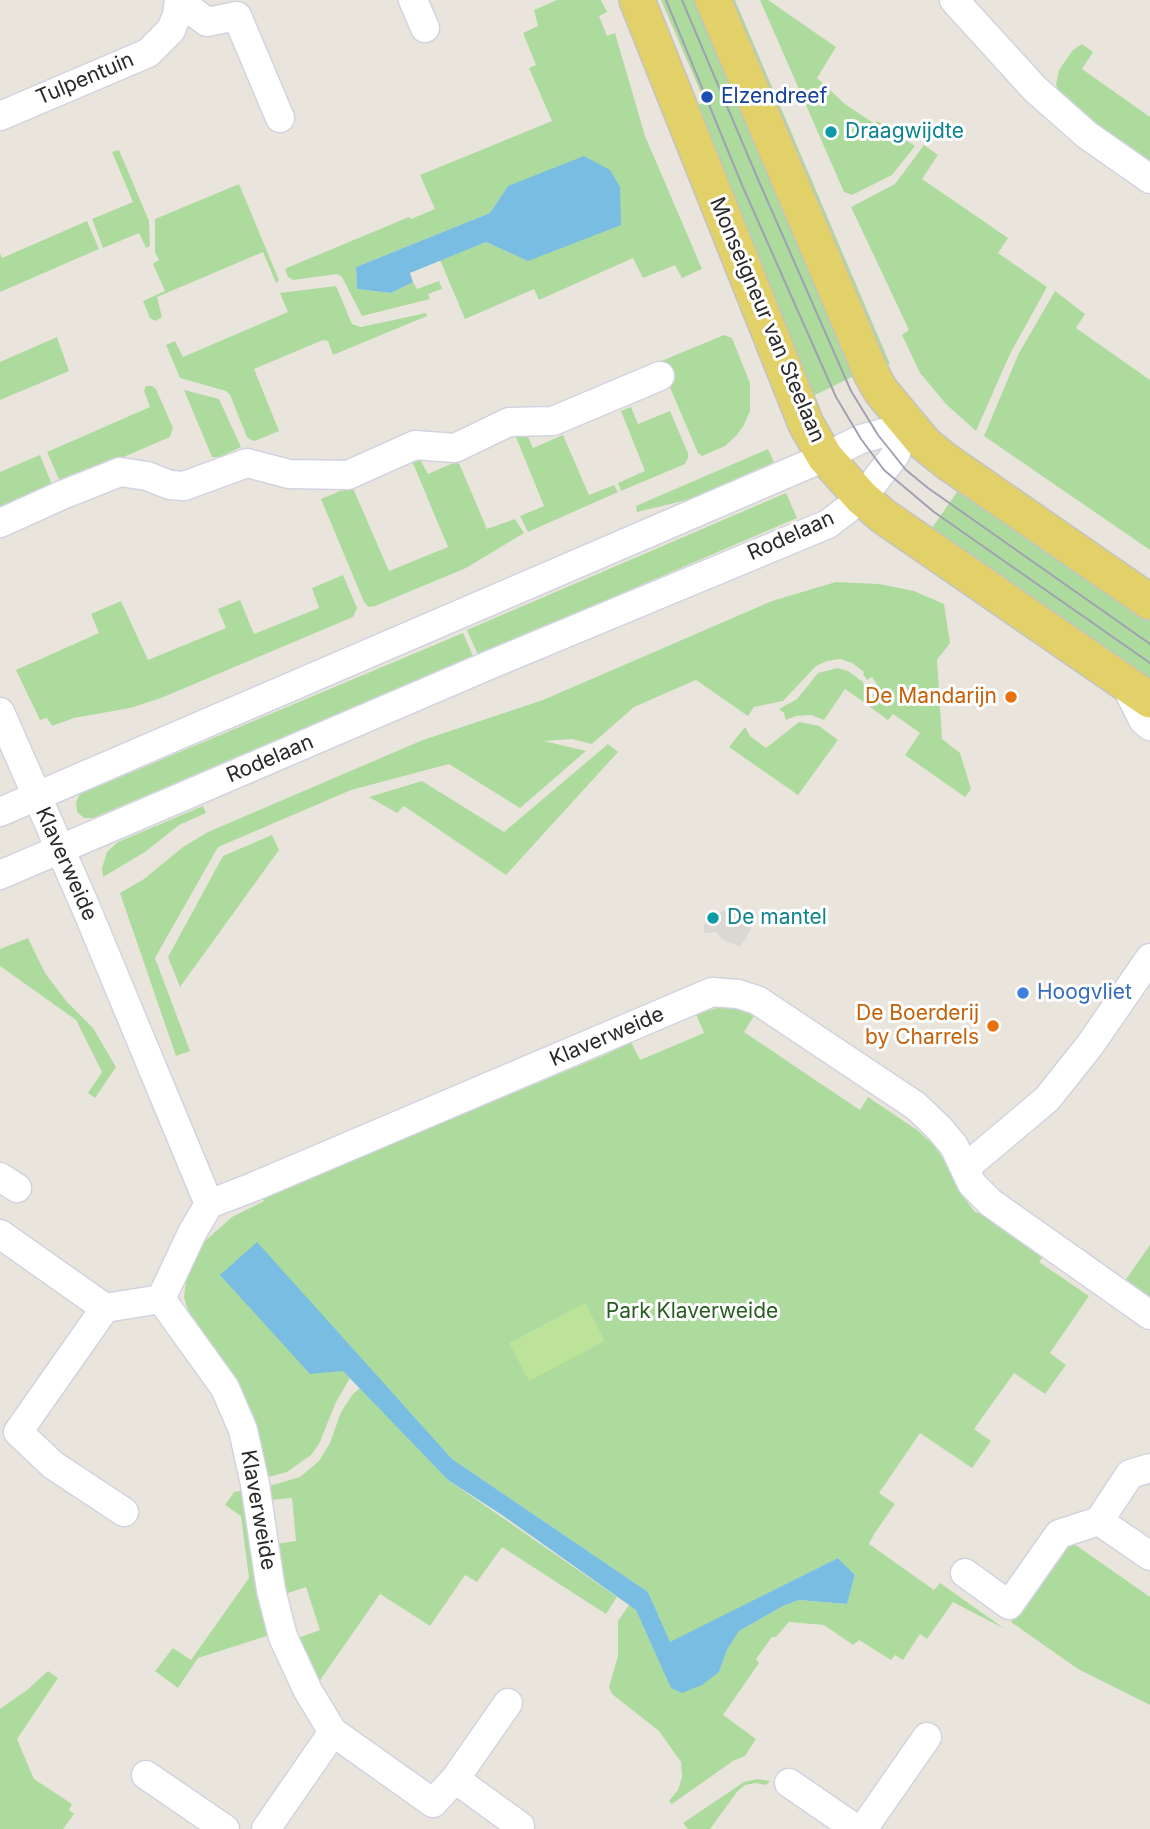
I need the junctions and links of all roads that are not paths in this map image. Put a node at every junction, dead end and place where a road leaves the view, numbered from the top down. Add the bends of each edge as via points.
1 (180, 0) edge
2 (413, 0) edge
3 (637, 0) edge
4 (713, 0) edge
5 (954, 0) edge
6 (425, 29) dead end
7 (1, 112) edge
8 (281, 118) dead end
9 (1150, 179) edge
10 (660, 376) dead end
11 (908, 426) junction
12 (825, 457) junction
13 (862, 498) junction
14 (0, 523) edge
15 (1150, 602) edge
16 (1137, 691) edge
17 (0, 712) edge
18 (1150, 726) edge
19 (35, 796) junction
20 (0, 812) edge
21 (60, 849) junction
22 (0, 875) edge
23 (1150, 958) edge
24 (965, 1168) junction
25 (209, 1204) junction
26 (0, 1234) edge
27 (162, 1299) junction
28 (105, 1308) junction
29 (1150, 1315) edge
30 (1150, 1468) edge
31 (124, 1513) dead end
32 (1099, 1521) junction
33 (1150, 1556) edge
34 (965, 1573) dead end
35 (508, 1703) dead end
36 (333, 1732) junction
37 (927, 1737) dead end
38 (146, 1775) dead end
39 (455, 1779) junction
40 (789, 1783) dead end
41 (520, 1826) dead end
42 (225, 1829) edge
43 (266, 1829) edge
44 (856, 1829) edge
45 (863, 1829) edge

1 - 7 street, Tulpentuin via 171,30 148,53
1 - 8 street, Tulpentuin via 206,22 237,16
2 - 6 street
3 - 12 main road, Monseigneur van Steelaan via 806,424
4 - 11 main road via 872,375
5 - 9 street via 1035,89 1087,135
10 - 14 street via 553,421 509,422 455,448 415,446 348,475 289,474 247,463 184,486 120,472
11 - 12 street via 861,439
11 - 13 street, Rodelaan via 895,455
11 - 15 main road via 946,461
12 - 13 main road, Monseigneur van Steelaan
12 - 19 street
13 - 16 main road, Monseigneur van Steelaan
13 - 21 street, Rodelaan via 828,524
16 - 18 street via 1143,720
17 - 19 street
19 - 20 street
19 - 21 street, Klaverweide
21 - 22 street, Rodelaan
21 - 25 street, Klaverweide
23 - 24 street via 1047,1099
24 - 25 street, Klaverweide via 954,1146 916,1106 757,1000 712,992
24 - 29 street, Klaverweide via 972,1184 991,1203
25 - 27 street
26 - 28 street
27 - 28 street
27 - 36 street, Klaverweide via 225,1388 243,1430 283,1636
28 - 31 street via 18,1432 53,1465
30 - 32 street via 1130,1474
32 - 33 street
32 - 34 street via 1059,1534 1009,1605
35 - 39 street, Klaverweide
36 - 39 street, Klaverweide via 433,1803
36 - 43 street
37 - 45 street
38 - 42 street
39 - 41 street
40 - 44 street

